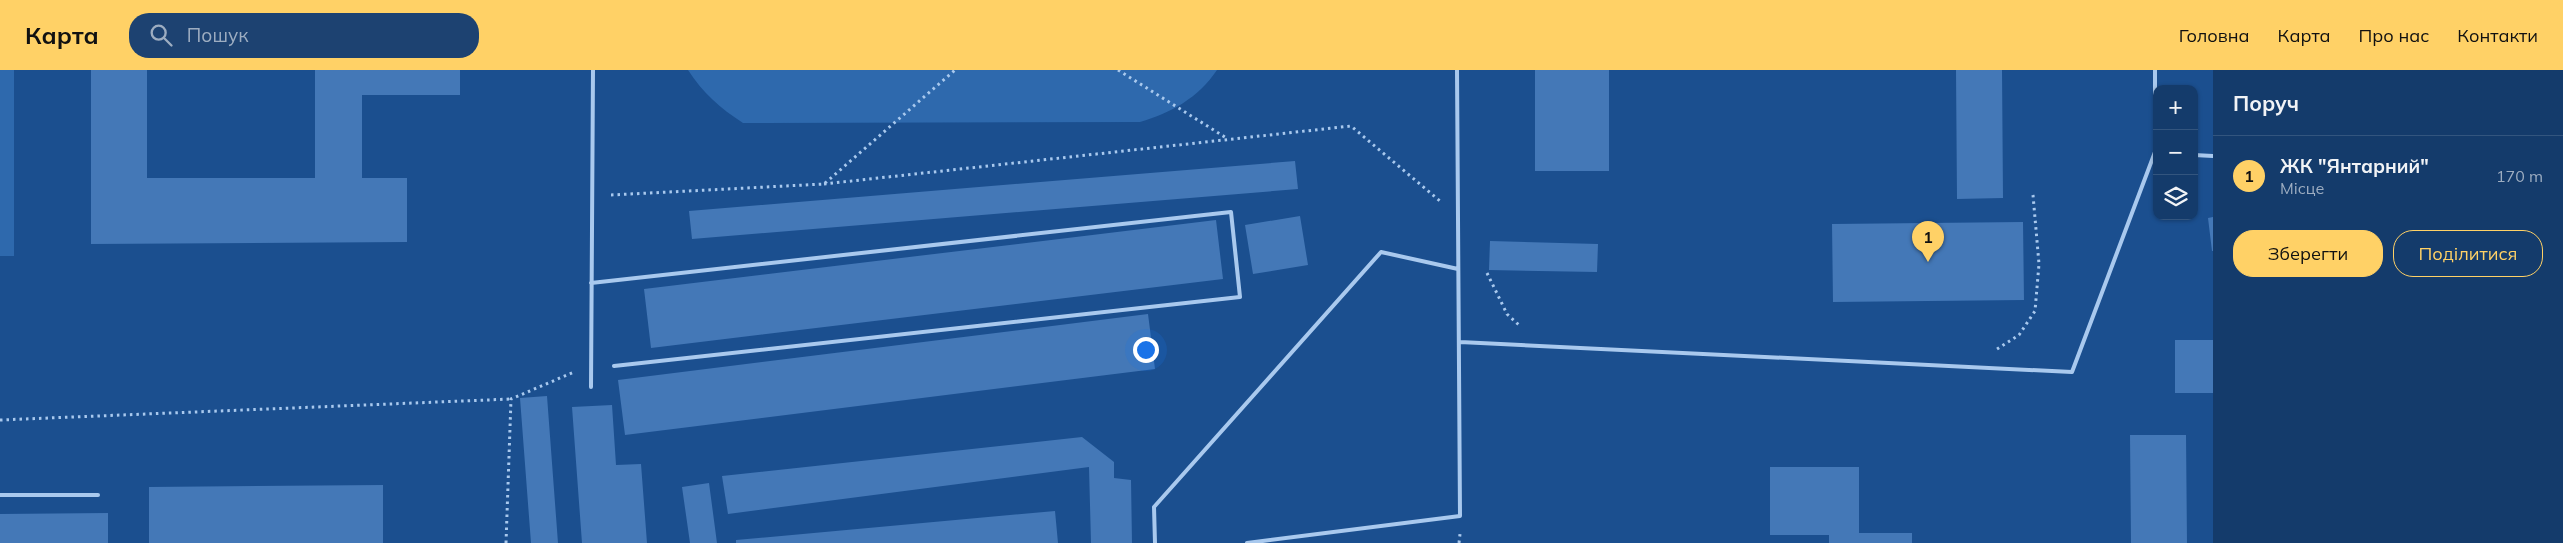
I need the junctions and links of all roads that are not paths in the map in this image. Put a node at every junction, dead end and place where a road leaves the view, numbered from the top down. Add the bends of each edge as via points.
1 (593, 70) edge
2 (1457, 70) edge
3 (2155, 70) edge
4 (2156, 130) edge
5 (2198, 154) edge
6 (2213, 156) edge
7 (2153, 160) edge
8 (1458, 269) junction
9 (591, 282) junction
10 (1460, 342) junction
11 (614, 366) dead end
12 (591, 387) dead end
13 (0, 495) edge
14 (98, 495) dead end
15 (1155, 543) edge
16 (1248, 543) edge

1 - 9 lane
2 - 8 lane
3 - 4 lane
5 - 6 lane
7 - 10 lane via 2072,372
8 - 10 lane
8 - 15 lane via 1382,252 1154,507
9 - 11 lane via 1232,212 1240,297
9 - 12 lane
10 - 16 lane via 1460,516
13 - 14 lane

